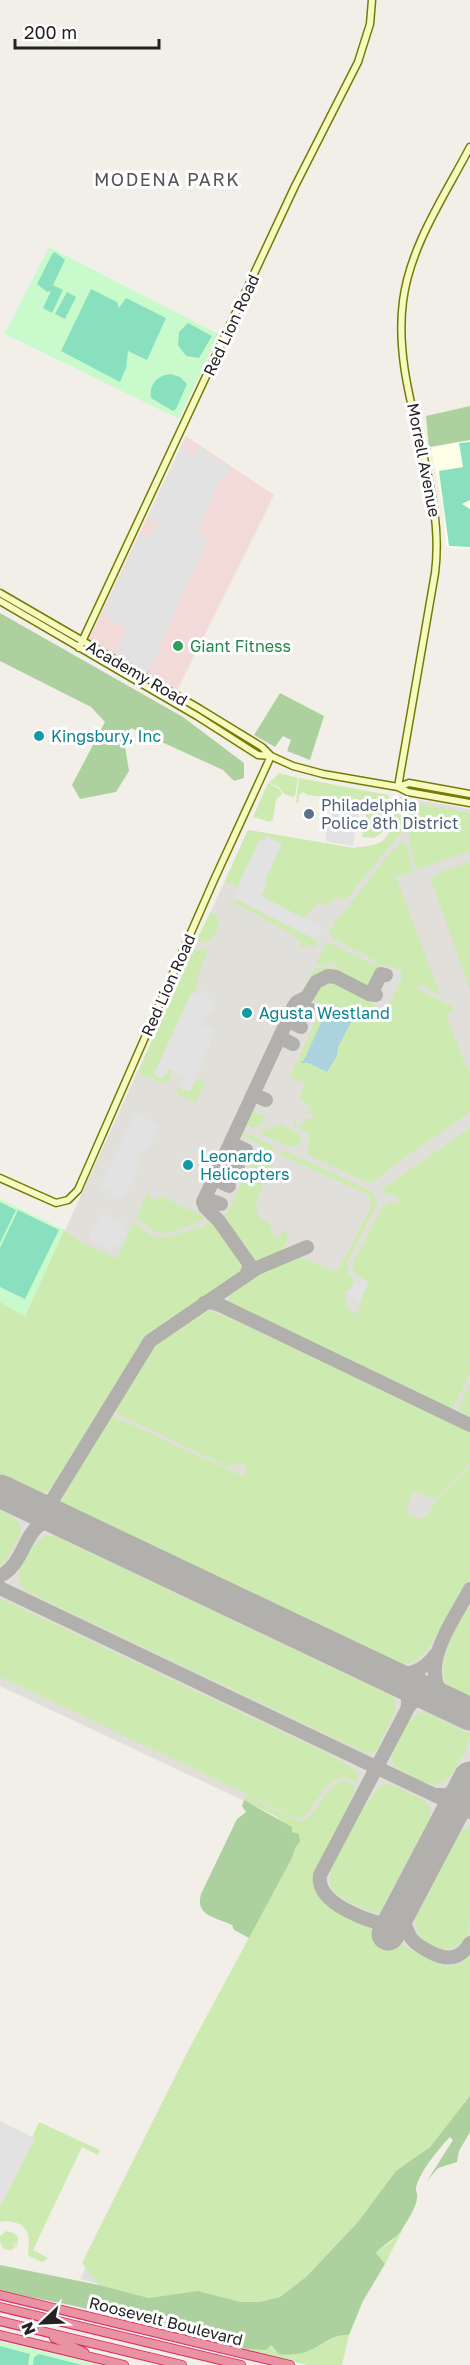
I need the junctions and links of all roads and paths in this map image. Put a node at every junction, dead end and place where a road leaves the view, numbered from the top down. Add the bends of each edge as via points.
1 (372, 0) edge
2 (470, 147) edge
3 (0, 593) edge
4 (0, 602) edge
5 (83, 641) junction
6 (79, 648) junction
7 (271, 756) junction
8 (398, 787) junction
9 (470, 794) edge
10 (470, 803) edge
11 (0, 1178) edge
12 (0, 2295) edge
13 (0, 2307) edge
14 (0, 2321) edge
15 (40, 2331) junction
16 (0, 2335) edge
17 (97, 2358) junction
18 (124, 2365) edge
19 (182, 2365) edge
20 (241, 2365) edge
21 (290, 2365) edge

1 - 5 street, Red Lion Road via 370,24 358,62 295,186
2 - 8 street, Morrell Avenue via 415,255 403,301 404,357 435,512 437,544
3 - 5 street, Academy Road
4 - 6 street, Academy Road
5 - 6 street, Red Lion Road
5 - 7 street, Academy Road
6 - 7 street, Academy Road via 258,755
7 - 8 street, Academy Road via 323,774
7 - 11 street, Red Lion Road via 78,1190 68,1200 56,1203
8 - 9 street, Academy Road via 409,783
8 - 10 street, Academy Road
12 - 21 highway, Roosevelt Boulevard
13 - 20 highway, Roosevelt Boulevard
14 - 15 highway
15 - 17 highway
15 - 19 highway
16 - 17 highway
17 - 18 highway

